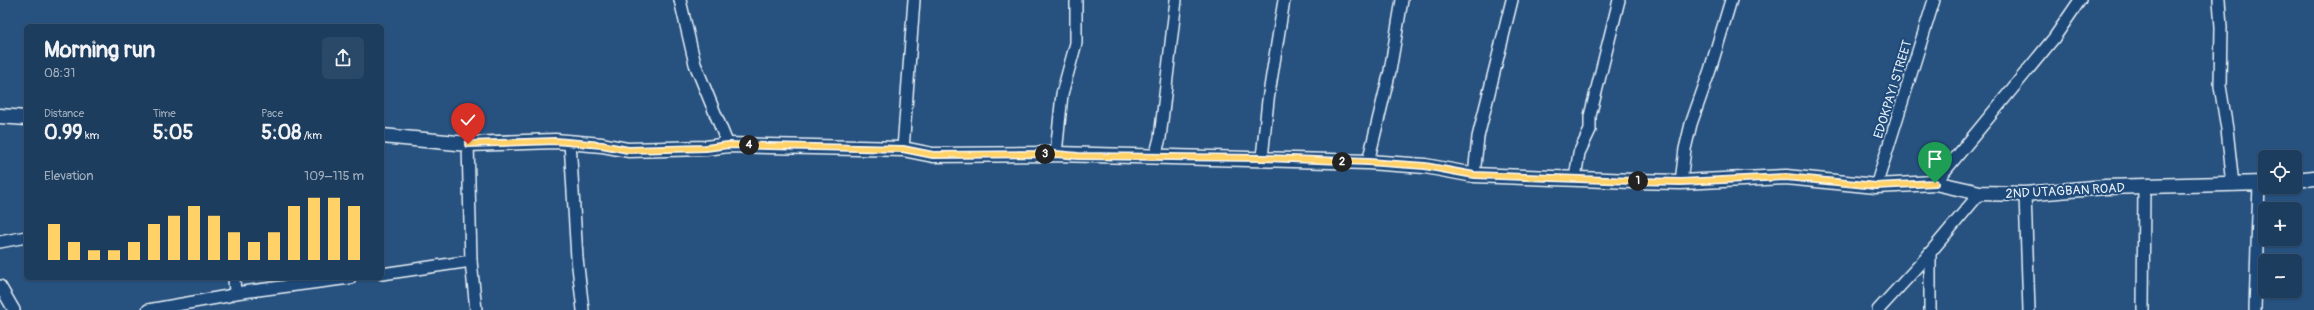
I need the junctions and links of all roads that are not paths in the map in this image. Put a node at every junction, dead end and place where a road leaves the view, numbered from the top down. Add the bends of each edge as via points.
1 (680, 0) edge
2 (914, 0) edge
3 (1076, 0) edge
4 (1176, 0) edge
5 (1284, 0) edge
6 (1402, 0) edge
7 (1512, 0) edge
8 (1619, 0) edge
9 (1731, 0) edge
10 (1934, 0) edge
11 (2080, 0) edge
12 (2219, 0) edge
13 (2, 114) edge
14 (24, 118) edge
15 (384, 136) edge
16 (570, 142) junction
17 (468, 144) junction
18 (728, 145) junction
19 (903, 149) junction
20 (1056, 154) junction
21 (1155, 157) junction
22 (1262, 158) junction
23 (1368, 162) junction
24 (1474, 175) junction
25 (1575, 178) junction
26 (2314, 178) edge
27 (2302, 179) edge
28 (1681, 182) junction
29 (1935, 183) junction
30 (2258, 183) edge
31 (2233, 185) junction
32 (1876, 186) junction
33 (2144, 186) junction
34 (1980, 193) junction
35 (2025, 194) junction
36 (2261, 194) edge
37 (24, 237) edge
38 (0, 242) edge
39 (1930, 253) junction
40 (471, 261) junction
41 (384, 274) edge
42 (234, 280) edge
43 (335, 280) edge
44 (0, 286) edge
45 (235, 293) junction
46 (14, 310) edge
47 (148, 310) edge
48 (476, 310) edge
49 (583, 310) edge
50 (1878, 310) edge
51 (1930, 310) edge
52 (2029, 310) edge
53 (2143, 310) edge
54 (2255, 310) edge

1 - 18 street via 695,64
2 - 19 street
3 - 20 street via 1076,43 1062,94
4 - 21 street via 1160,138
5 - 22 street via 1268,100
6 - 23 street via 1390,71
7 - 24 street via 1478,137
8 - 25 street via 1590,116 1590,130 1579,153
9 - 28 street via 1691,124
10 - 32 street, EDOKPAYI STREET
11 - 29 street via 2054,38
12 - 31 street via 2220,86
13 - 14 street
15 - 17 street, 2ND UTAGBAN ROAD
16 - 17 street, 2ND UTAGBAN ROAD
16 - 18 street, 2ND UTAGBAN ROAD via 628,150
16 - 49 street
17 - 40 street
18 - 19 street, 2ND UTAGBAN ROAD
19 - 20 street, 2ND UTAGBAN ROAD via 933,155
20 - 21 street, 2ND UTAGBAN ROAD
21 - 22 street, 2ND UTAGBAN ROAD
22 - 23 street, 2ND UTAGBAN ROAD
23 - 24 street, 2ND UTAGBAN ROAD via 1425,166
24 - 25 street, 2ND UTAGBAN ROAD
25 - 28 street, 2ND UTAGBAN ROAD
26 - 27 street
28 - 32 street, 2ND UTAGBAN ROAD via 1786,177
29 - 32 street, 2ND UTAGBAN ROAD
29 - 34 street, 2ND UTAGBAN ROAD
30 - 31 street, 2ND UTAGBAN ROAD
31 - 33 street, 2ND UTAGBAN ROAD
33 - 35 street, 2ND UTAGBAN ROAD
33 - 53 street
34 - 35 street, 2ND UTAGBAN ROAD
34 - 39 street
35 - 52 street
36 - 54 street
37 - 38 street
39 - 50 street
39 - 51 street
40 - 41 street
40 - 48 street
42 - 45 street
43 - 45 street
44 - 46 street
45 - 47 street

